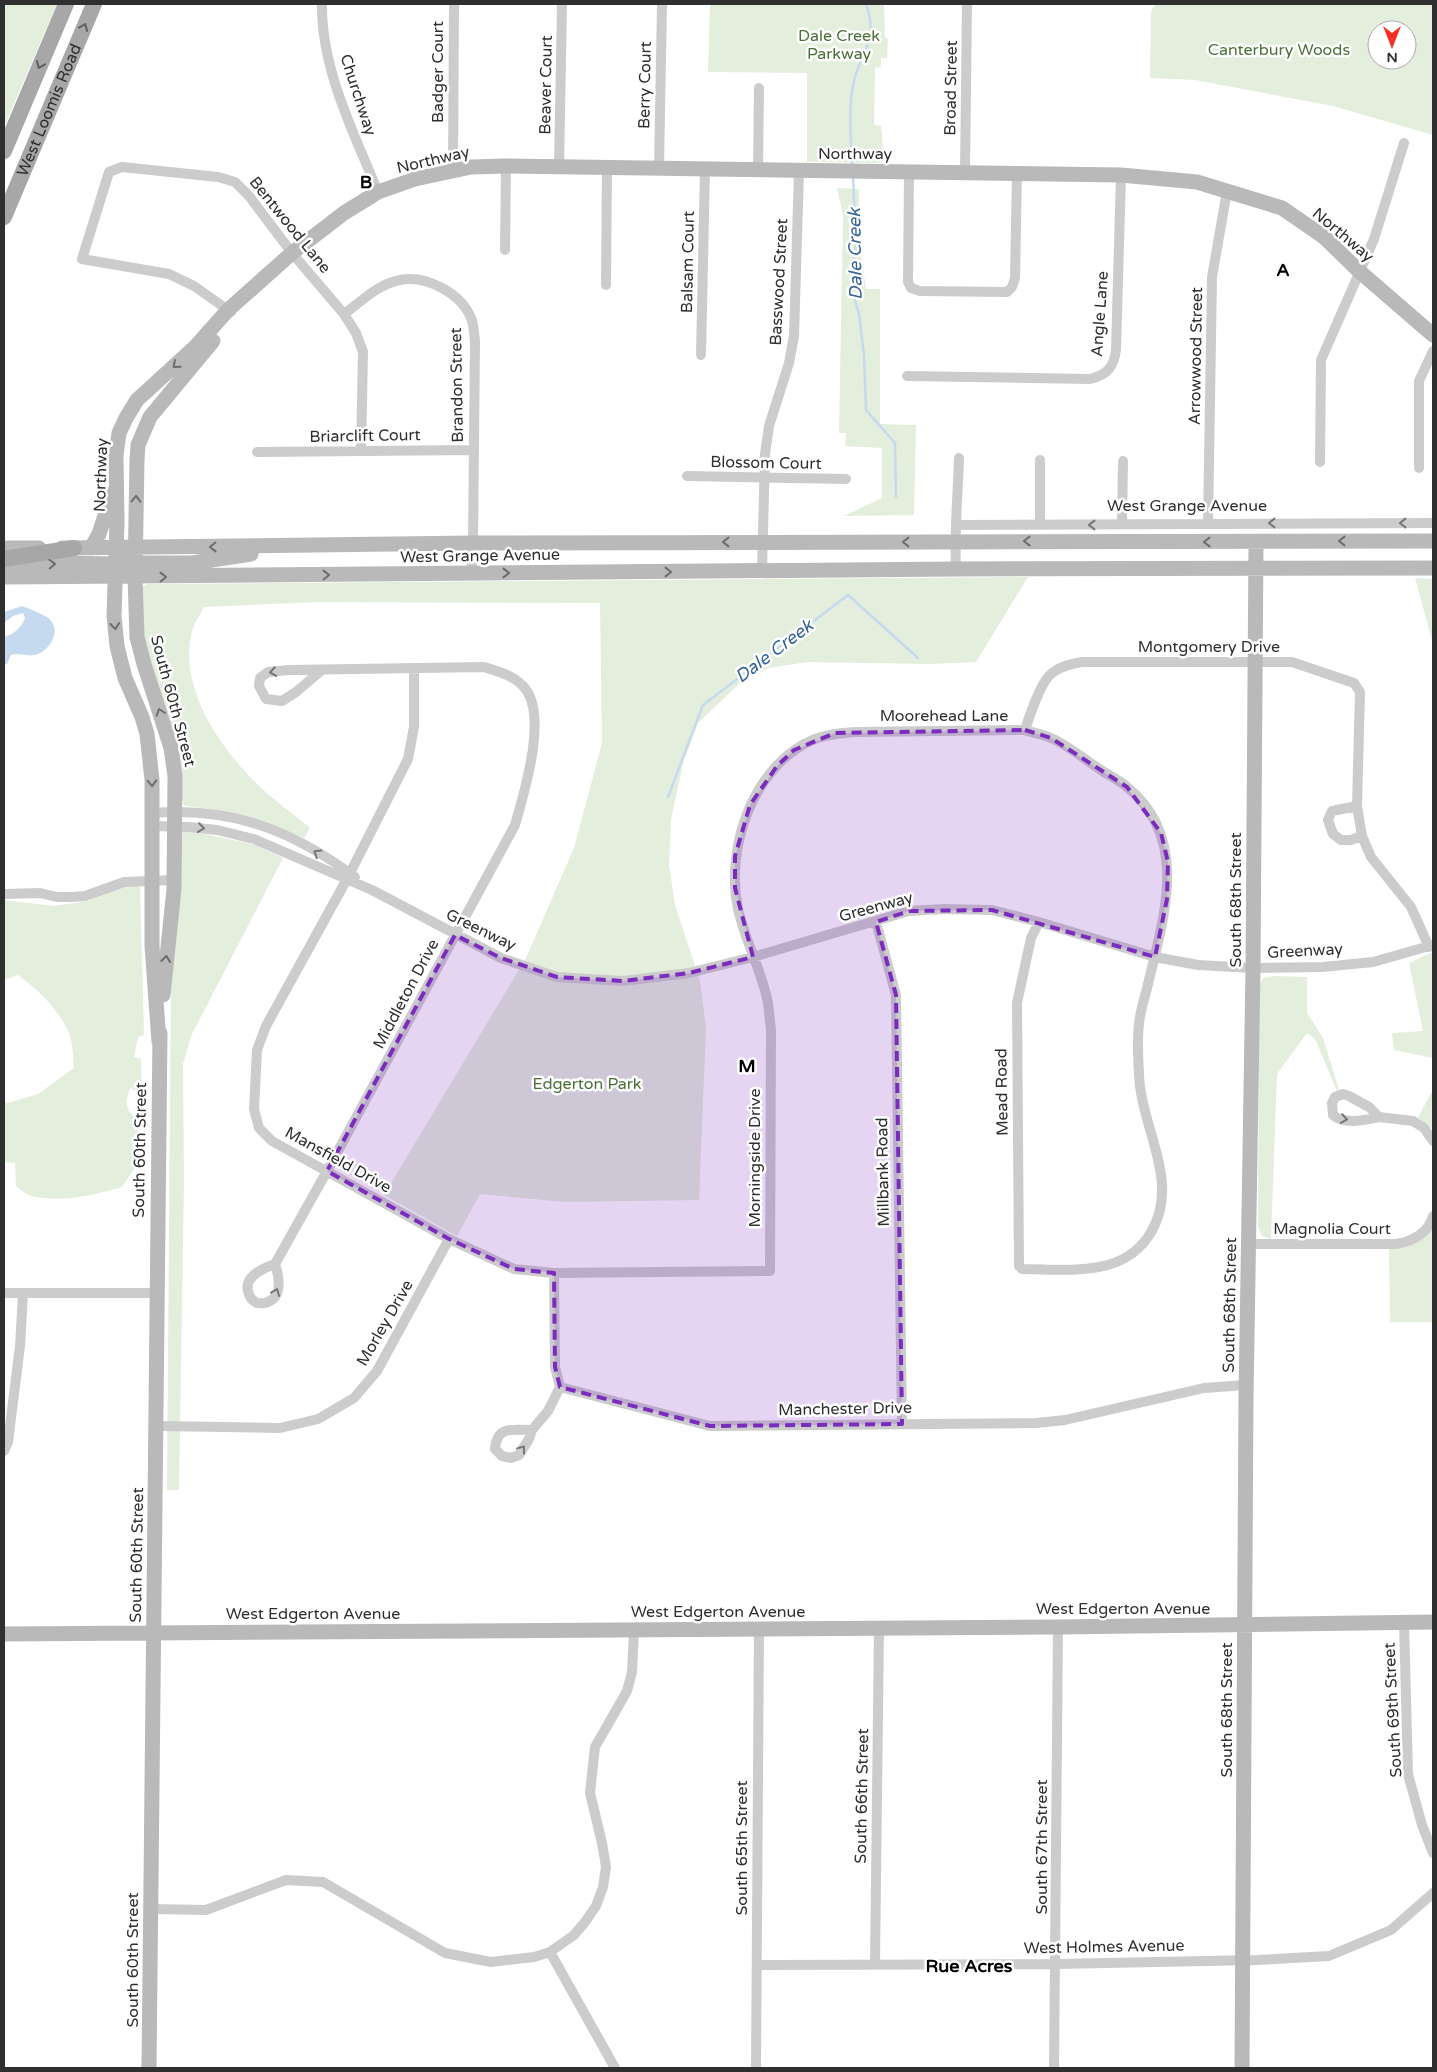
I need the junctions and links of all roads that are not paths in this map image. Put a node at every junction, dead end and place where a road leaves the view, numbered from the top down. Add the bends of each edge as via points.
1 (66, 4) edge
2 (94, 4) edge
3 (322, 4) edge
4 (454, 4) edge
5 (562, 4) edge
6 (662, 4) edge
7 (967, 4) edge
8 (30, 88) junction
9 (759, 88) dead end
10 (54, 98) junction
11 (1404, 143) dead end
12 (4, 151) edge
13 (506, 166) junction
14 (607, 167) junction
15 (559, 168) junction
16 (659, 168) junction
17 (705, 169) junction
18 (453, 170) junction
19 (758, 170) junction
20 (798, 171) junction
21 (909, 172) junction
22 (965, 172) junction
23 (1017, 173) junction
24 (1121, 175) junction
25 (1227, 190) junction
26 (378, 192) junction
27 (4, 216) edge
28 (505, 250) dead end
29 (292, 253) junction
30 (1359, 271) junction
31 (606, 285) dead end
32 (231, 312) junction
33 (344, 314) junction
34 (1433, 335) edge
35 (1433, 351) edge
36 (701, 355) dead end
37 (907, 376) dead end
38 (473, 450) junction
39 (361, 451) junction
40 (257, 452) dead end
41 (959, 458) dead end
42 (1040, 460) dead end
43 (1123, 461) dead end
44 (1320, 462) dead end
45 (1419, 468) dead end
46 (687, 476) dead end
47 (115, 478) junction
48 (764, 478) junction
49 (846, 479) dead end
50 (1208, 523) junction
51 (1374, 523) junction
52 (1433, 523) edge
53 (1122, 524) junction
54 (957, 525) junction
55 (1040, 525) junction
56 (1433, 540) edge
57 (954, 541) junction
58 (1374, 541) junction
59 (762, 542) junction
60 (1256, 542) junction
61 (473, 543) junction
62 (305, 545) junction
63 (4, 548) edge
64 (74, 548) junction
65 (91, 548) junction
66 (116, 548) junction
67 (136, 548) junction
68 (4, 558) edge
69 (1284, 568) junction
70 (1374, 568) junction
71 (1433, 568) edge
72 (4, 569) edge
73 (956, 569) junction
74 (1256, 569) junction
75 (136, 570) junction
76 (115, 571) junction
77 (762, 571) junction
78 (471, 573) junction
79 (4, 577) edge
80 (1256, 604) junction
81 (1255, 661) junction
82 (414, 668) junction
83 (322, 670) junction
84 (1025, 730) junction
85 (1357, 806) junction
86 (153, 819) junction
87 (175, 819) junction
88 (1362, 836) junction
89 (348, 876) junction
90 (152, 880) junction
91 (174, 880) junction
92 (4, 894) edge
93 (876, 922) junction
94 (1039, 922) junction
95 (455, 935) junction
96 (1431, 946) edge
97 (753, 957) junction
98 (1154, 957) junction
99 (1253, 968) junction
100 (159, 1042) junction
101 (1379, 1116) dead end
102 (1433, 1141) edge
103 (327, 1172) junction
104 (1433, 1216) edge
105 (450, 1239) junction
106 (1248, 1244) junction
107 (275, 1264) dead end
108 (1019, 1266) joint
109 (770, 1271) joint
110 (554, 1273) junction
111 (4, 1293) edge
112 (156, 1293) junction
113 (23, 1294) junction
114 (1246, 1386) junction
115 (560, 1387) junction
116 (902, 1424) junction
117 (157, 1426) junction
118 (532, 1430) dead end
119 (4, 1451) edge
120 (1404, 1622) junction
121 (1433, 1622) edge
122 (1245, 1625) junction
123 (1058, 1627) junction
124 (879, 1628) junction
125 (758, 1629) junction
126 (634, 1630) junction
127 (154, 1633) junction
128 (4, 1634) edge
129 (1433, 1853) edge
130 (1433, 1892) edge
131 (151, 1909) junction
132 (550, 1952) junction
133 (1243, 1960) junction
134 (1056, 1964) junction
135 (757, 1965) junction
136 (875, 1965) junction
137 (149, 2068) edge
138 (615, 2068) edge
139 (756, 2068) edge
140 (1054, 2068) edge
141 (1242, 2068) edge

1 -> 8 main road, West Loomis Road
10 -> 2 main road, West Loomis Road
3 - 26 street, Churchway via 330,64
4 - 18 street, Badger Court
5 - 15 street, Beaver Court
6 - 16 street, Berry Court
7 - 22 street, Broad Street
8 - 10 main road
8 - 12 main road, West Loomis Road
9 - 19 street
10 - 27 main road, West Loomis Road
11 - 30 street via 1374,240
13 - 15 street, Northway
13 - 18 street, Northway via 471,166
13 - 28 street
14 - 15 street, Northway
14 - 16 street, Northway
14 - 31 street
16 - 17 street, Northway
17 - 19 street, Northway
17 - 36 street, Balsam Court
18 - 26 street, Northway
19 - 20 street, Northway
20 - 21 street, Northway
20 - 48 street, Basswood Street via 794,336 790,363 769,426
21 - 22 street, Northway
21 - 23 street via 908,282 911,288 920,291 1007,292 1015,278
22 - 23 street, Northway
23 - 24 street, Northway
24 - 25 street, Northway via 1179,179
24 - 37 street, Angle Lane via 1116,350 1115,361 1107,372 1090,379
25 - 30 street, Northway via 1282,208 1324,237
25 - 50 street, Arrowwood Street via 1212,277
26 - 29 street, Northway via 344,213
29 - 32 street, Northway
29 - 32 street, Bentwood Lane via 235,182 218,177 122,167 109,172 82,259 169,274 194,286
29 - 33 street, Bentwood Lane
30 - 34 street, Northway
30 - 44 street via 1321,360
32 -> 47 street, Northway via 137,400 119,433
67 -> 32 street, Northway via 137,460 143,431
33 - 38 street, Brandon Street via 378,288 400,280 434,285 459,300 471,318 475,341
33 - 39 street, Bentwood Lane via 363,352
35 - 45 street via 1419,381
38 - 39 street, Briarclift Court
38 - 61 street, Brandon Street
39 - 40 street, Briarclift Court
41 - 54 street
42 - 55 street
43 - 53 street
46 - 48 street, Blossom Court
47 - 65 street via 110,502
47 - 66 street, Northway
48 - 49 street, Blossom Court
48 - 59 street, Basswood Street
51 -> 50 street, West Grange Avenue
50 - 53 street, West Grange Avenue
52 -> 51 street, West Grange Avenue
51 - 58 street
53 -> 55 street, West Grange Avenue
54 - 55 street, West Grange Avenue
54 - 57 street
56 - 58 street, West Grange Avenue
57 -> 59 street, West Grange Avenue
60 -> 57 street, West Grange Avenue
57 - 73 street
58 -> 60 street, West Grange Avenue
58 - 70 street
59 -> 61 street, West Grange Avenue
59 - 77 street, Basswood Street
60 - 74 street, South 68th Street
61 - 62 street, West Grange Avenue
61 - 78 street, Brandon Street
62 -> 67 street, West Grange Avenue
62 - 75 street
63 - 64 street, West Grange Avenue
64 - 65 street, West Grange Avenue
64 - 68 main road
65 - 66 street, West Grange Avenue
66 - 67 street, West Grange Avenue
66 - 76 street, South 60th Street
67 - 75 street, South 60th Street
67 - 76 street
69 - 70 street, West Grange Avenue
69 - 74 street, West Grange Avenue
69 - 80 street via 1268,581
70 - 71 street, West Grange Avenue
72 -> 76 street via 60,564
73 - 74 street, West Grange Avenue
73 - 77 street, West Grange Avenue
74 - 80 street, South 68th Street
75 - 76 street
75 -> 78 street, West Grange Avenue
87 -> 75 street, South 60th Street via 171,748 138,637
76 - 79 street
76 -> 86 street, South 60th Street via 117,646 146,734
78 -> 77 street, West Grange Avenue
80 - 81 street, South 68th Street
81 - 84 street, Montgomery Drive via 1082,662 1066,665 1049,676 1029,714
81 - 85 street, Montgomery Drive via 1292,662 1354,683 1360,692
81 - 99 street, South 68th Street
82 - 83 street
82 - 89 street, Mansfield Drive via 414,727 408,759
82 - 95 street, Middleton Drive via 484,667 507,675 523,686 533,706 535,731 528,781 514,825
83 -> 83 street via 268,672 260,678 259,686 266,699 282,701
84 - 97 street, Moorehead Lane via 835,733 794,750 767,779 750,805 735,856 738,910
84 - 98 street, Moorehead Lane via 1051,738 1127,787 1146,807 1161,833 1168,862 1167,899
85 - 88 street, Montgomery Drive
85 - 88 street via 1332,811 1328,820 1333,834 1340,840
86 - 87 street, Greenway
86 - 87 street, Greenway
86 - 90 street, South 60th Street
87 -> 89 street, Greenway via 237,834
89 -> 87 street, Greenway via 293,838 261,824 217,813
87 - 91 street, South 60th Street
88 - 96 street, Montgomery Drive via 1371,857 1411,908
89 - 95 street, Greenway
89 - 103 street, Mansfield Drive via 266,1026 257,1050 254,1109 259,1128 272,1141
90 - 91 street
90 - 92 street via 124,882 85,896
90 - 100 street, South 60th Street via 152,946
100 -> 91 street, South 60th Street
93 - 94 street, Greenway via 909,911 943,908 992,910
93 - 97 street, Greenway
93 - 116 street, Millbank Road via 896,995
94 - 98 street, Greenway
94 - 108 street, Mead Road via 1031,938 1018,1003
95 - 97 street, Greenway via 501,958 557,977 624,981 689,973
95 - 103 street, Middleton Drive
96 - 99 street, Greenway via 1373,962
97 - 109 street, Morningside Drive via 768,1002 770,1030
98 - 99 street, Greenway via 1198,965
98 - 108 street, Moorehead Lane via 1139,1024 1138,1076 1162,1174 1158,1218 1148,1238 1132,1255 1117,1263 1094,1268 1022,1269
99 - 106 street, South 68th Street
100 - 112 street, South 60th Street
101 - 102 street via 1413,1121 1424,1128
103 - 105 street, Mansfield Drive
103 - 107 street, Middleton Drive
104 - 106 street, Magnolia Court via 1427,1229 1419,1236 1396,1244
105 - 110 street, Mansfield Drive via 514,1269
105 - 117 street, Morley Drive via 377,1371 354,1398 318,1419 280,1428
106 - 114 street, South 68th Street
109 - 110 street, Mansfield Drive
110 - 115 street via 555,1368
111 - 113 street
112 - 113 street
112 - 117 street, South 60th Street
113 - 119 street via 20,1346 8,1442
114 - 116 street, Manchester Drive via 1204,1388 1065,1420
114 - 122 street, South 68th Street
115 - 116 street, Manchester Drive via 710,1426
115 - 118 street via 548,1411
117 - 127 street, South 60th Street
120 - 121 street, West Edgerton Avenue
120 - 122 street, West Edgerton Avenue
120 - 129 street, South 69th Street via 1408,1774
122 - 123 street, West Edgerton Avenue
122 - 133 street, South 68th Street
123 - 124 street, West Edgerton Avenue
123 - 134 street, South 67th Street
124 - 125 street, West Edgerton Avenue
124 - 136 street, South 66th Street
125 - 126 street, West Edgerton Avenue
125 - 135 street, South 65th Street
126 - 127 street, West Edgerton Avenue
126 - 132 street via 632,1672 626,1691 595,1747 590,1793 606,1867 603,1887 585,1922 574,1935
127 - 128 street, West Edgerton Avenue
127 - 131 street, South 60th Street
130 - 133 street, West Holmes Avenue via 1391,1930 1329,1956
131 - 132 street via 206,1910 286,1880 323,1882 445,1953 491,1962
131 - 137 street, South 60th Street
132 - 138 street
133 - 134 street, West Holmes Avenue
133 - 141 street, South 68th Street
134 - 136 street, West Holmes Avenue
134 - 140 street, South 67th Street
135 - 136 street, West Holmes Avenue
135 - 139 street, South 65th Street

